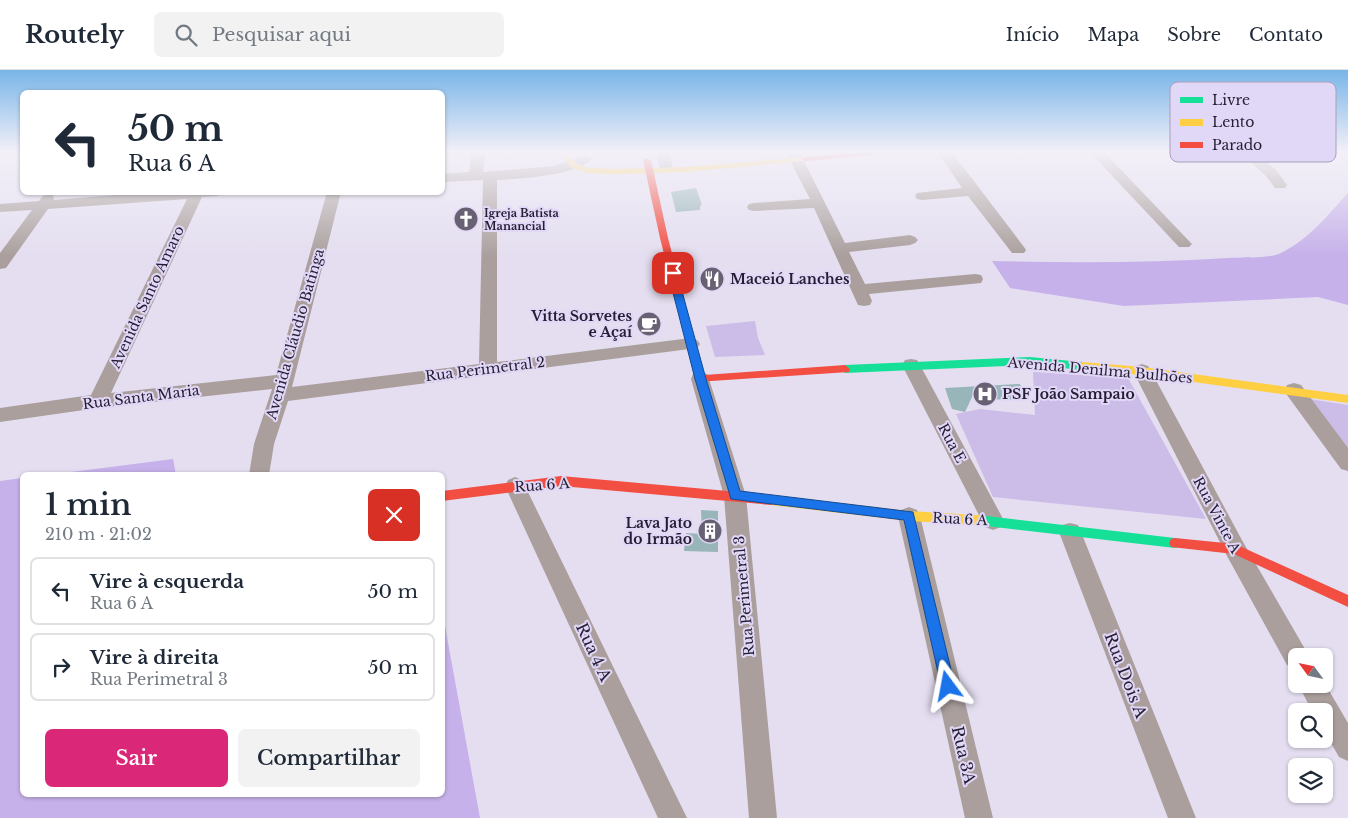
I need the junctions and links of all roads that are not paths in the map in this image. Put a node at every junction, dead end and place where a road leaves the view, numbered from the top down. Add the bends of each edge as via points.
1 (483, 186) edge
2 (653, 186) edge
3 (811, 186) edge
4 (968, 186) edge
5 (1129, 186) edge
6 (972, 191) junction
7 (50, 195) edge
8 (171, 195) edge
9 (196, 195) edge
10 (333, 195) edge
11 (922, 196) dead end
12 (819, 202) junction
13 (42, 205) junction
14 (754, 207) dead end
15 (0, 208) edge
16 (910, 240) dead end
17 (1184, 244) dead end
18 (839, 248) junction
19 (1018, 250) dead end
20 (0, 264) edge
21 (975, 278) dead end
22 (691, 344) junction
23 (911, 365) junction
24 (488, 368) junction
25 (1142, 372) junction
26 (700, 379) junction
27 (282, 388) junction
28 (1294, 390) junction
29 (1348, 399) edge
30 (98, 401) junction
31 (0, 415) edge
32 (1348, 463) edge
33 (259, 472) edge
34 (515, 486) junction
35 (445, 496) edge
36 (735, 496) junction
37 (909, 516) junction
38 (993, 521) junction
39 (1070, 532) junction
40 (1235, 549) junction
41 (1348, 601) edge
42 (1291, 648) edge
43 (1316, 693) edge
44 (1348, 748) edge
45 (673, 818) edge
46 (763, 818) edge
47 (979, 818) edge
48 (1182, 818) edge

1 - 24 street
2 - 22 street
3 - 12 street
4 - 6 street
5 - 17 street
6 - 11 street
6 - 19 street
7 - 13 street
8 - 13 street
9 - 30 street, Avenida Santo Amaro
10 - 27 street, Avenida Cláudio Batinga
12 - 14 street
12 - 18 street
13 - 15 street
13 - 20 street
16 - 18 street
18 - 21 street via 862,296
22 - 24 street, Rua Perimetral 2
22 - 26 street
23 - 25 street, Avenida Denilma Bulhões via 1030,362
23 - 26 street, Avenida Denilma Bulhões
23 - 38 street, Rua E
24 - 27 street, Rua Perimetral 2
25 - 28 street, Avenida Denilma Bulhões
25 - 40 street, Rua Vinte A
26 - 36 street, Rua Perimetral 3
27 - 30 street, Rua Santa Maria
27 - 33 street, Avenida Cláudio Batinga via 264,444
28 - 29 street, Avenida Denilma Bulhões
28 - 32 street
30 - 31 street, Rua Santa Maria
34 - 35 street, Rua 6 A
34 - 36 street, Rua 6 A via 561,481
34 - 45 street, Rua 4 A
36 - 37 street, Rua 6 A
36 - 46 street, Rua Perimetral 3
37 - 38 street, Rua 6 A
37 - 47 street, Rua 3A
38 - 39 street, Rua 6 A
39 - 40 street, Rua 6 A
39 - 48 street, Rua Dois A
40 - 41 street, Rua 6 A
40 - 42 street, Rua Vinte A
43 - 44 street

